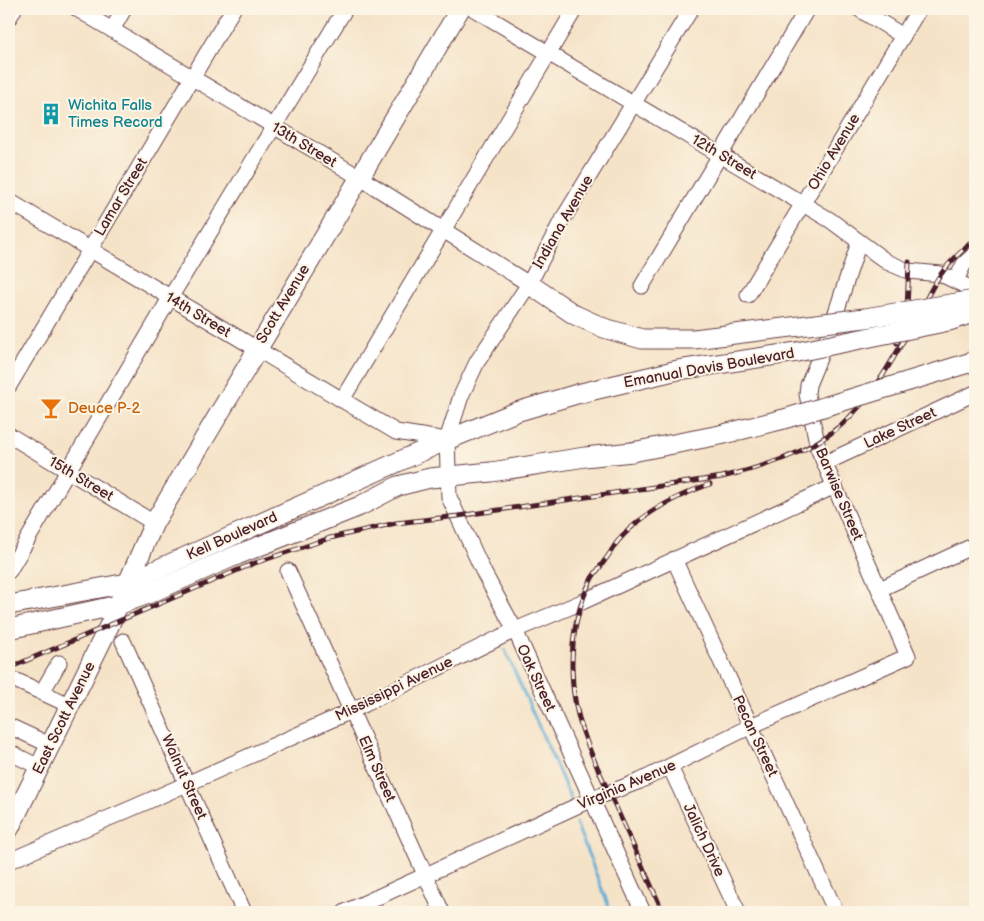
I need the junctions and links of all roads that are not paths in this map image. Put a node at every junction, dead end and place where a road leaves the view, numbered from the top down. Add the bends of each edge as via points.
1 (14, 9) edge
2 (77, 9) edge
3 (124, 9) edge
4 (233, 9) edge
5 (345, 9) edge
6 (460, 9) edge
7 (474, 9) edge
8 (575, 9) edge
9 (691, 9) edge
10 (807, 9) edge
11 (859, 9) edge
12 (919, 9) edge
13 (9, 18) edge
14 (112, 30) junction
15 (903, 36) junction
16 (549, 54) junction
17 (192, 78) junction
18 (633, 104) junction
19 (273, 127) junction
20 (720, 155) junction
21 (359, 177) junction
22 (9, 202) edge
23 (803, 204) junction
24 (443, 230) junction
25 (859, 242) junction
26 (90, 250) junction
27 (975, 254) edge
28 (956, 280) junction
29 (529, 284) junction
30 (642, 286) dead end
31 (748, 295) dead end
32 (975, 295) edge
33 (170, 298) junction
34 (975, 300) edge
35 (975, 312) edge
36 (256, 349) junction
37 (975, 362) edge
38 (9, 386) edge
39 (975, 393) edge
40 (342, 400) junction
41 (9, 434) edge
42 (447, 440) junction
43 (825, 463) junction
44 (69, 471) junction
45 (449, 476) junction
46 (835, 486) junction
47 (154, 523) junction
48 (975, 545) edge
49 (674, 560) junction
50 (9, 571) edge
51 (288, 571) dead end
52 (127, 583) junction
53 (880, 589) junction
54 (9, 605) edge
55 (118, 605) junction
56 (9, 630) edge
57 (515, 630) junction
58 (123, 641) dead end
59 (908, 656) joint
60 (60, 663) dead end
61 (17, 681) dead end
62 (42, 692) junction
63 (70, 705) junction
64 (351, 711) junction
65 (9, 726) edge
66 (751, 726) junction
67 (50, 744) junction
68 (9, 752) edge
69 (40, 767) junction
70 (670, 767) junction
71 (187, 783) junction
72 (592, 800) junction
73 (9, 829) edge
74 (9, 860) edge
75 (426, 876) junction
76 (244, 912) edge
77 (345, 912) edge
78 (442, 912) edge
79 (643, 912) edge
80 (738, 912) edge
81 (836, 912) edge

1 - 13 street
2 - 14 street, 13th Street
3 - 14 street
4 - 17 street, Lamar Street
5 - 19 street
6 - 21 main road, Scott Avenue
7 - 16 street, 12th Street
8 - 16 street
9 - 18 street, Indiana Avenue
10 - 20 street
11 - 15 street
12 - 15 street, Ohio Avenue
14 - 17 street, 13th Street
15 - 23 street, Ohio Avenue
16 - 18 street, 12th Street
16 - 24 street
17 - 19 street, 13th Street
17 - 26 street, Lamar Street
18 - 20 street, 12th Street
18 - 29 street, Indiana Avenue
19 - 21 street, 13th Street
19 - 33 street
20 - 23 street, 12th Street
20 - 30 street
21 - 24 street, 13th Street
21 - 36 main road, Scott Avenue
22 - 26 street, 14th Street
23 - 25 street, 12th Street
23 - 31 street, Ohio Avenue
24 - 29 street, 13th Street
24 - 40 street
25 - 28 street, 12th Street via 887,262 908,271 941,274
25 - 43 street, Barwise Street via 829,334 808,385 818,448
26 - 33 street, 14th Street
26 - 38 street, Lamar Street
27 - 28 street via 964,264
28 - 32 street, 12th Street via 972,289
29 - 34 main road, bridge via 575,315 642,339 694,339 865,318
29 - 42 street, Indiana Avenue via 477,362 461,396
33 - 36 street, 14th Street
33 - 44 street
35 - 42 main road, Emanual Davis Boulevard, bridge via 949,321 797,352 678,370 577,394 516,412
36 - 40 street, 14th Street
36 - 47 main road, Scott Avenue
37 - 45 main road, bridge via 720,435 632,452
39 - 43 street, Lake Street
40 - 42 street, 14th Street via 396,432
41 - 44 street, 15th Street
42 - 45 street, Oak Street
42 - 52 main road, Kell Boulevard
43 - 46 street, Barwise Street
44 - 47 street, 15th Street
44 - 50 street
45 - 55 main road, Kell Boulevard via 398,486 360,506
45 - 57 street, Oak Street via 449,496 484,573
46 - 49 street, Mississippi Avenue
46 - 53 street, Barwise Street
47 - 52 main road, Scott Avenue
48 - 53 street
49 - 57 street, Mississippi Avenue
49 - 66 street, Pecan Street
51 - 64 street, Elm Street
52 - 54 main road, Kell Boulevard
52 - 55 main road, Scott Avenue
53 - 59 street, Barwise Street
55 - 56 main road, Kell Boulevard
55 - 63 main road, East Scott Avenue
57 - 64 street, Mississippi Avenue
57 - 72 street, Oak Street
58 - 71 street, Walnut Street
59 - 66 street, Virginia Avenue
60 - 62 street
61 - 62 street
62 - 63 street
63 - 67 main road, East Scott Avenue
64 - 71 street, Mississippi Avenue
64 - 75 street, Elm Street
65 - 67 street
66 - 70 street, Virginia Avenue
66 - 81 street, Pecan Street
67 - 69 main road, East Scott Avenue
68 - 69 street
69 - 73 main road, East Scott Avenue
70 - 72 street, Virginia Avenue
70 - 80 street, Jalich Drive
71 - 74 street, Mississippi Avenue
71 - 76 street, Walnut Street
72 - 75 street, Virginia Avenue
72 - 79 street, Oak Street
75 - 77 street, Virginia Avenue
75 - 78 street, Elm Street

